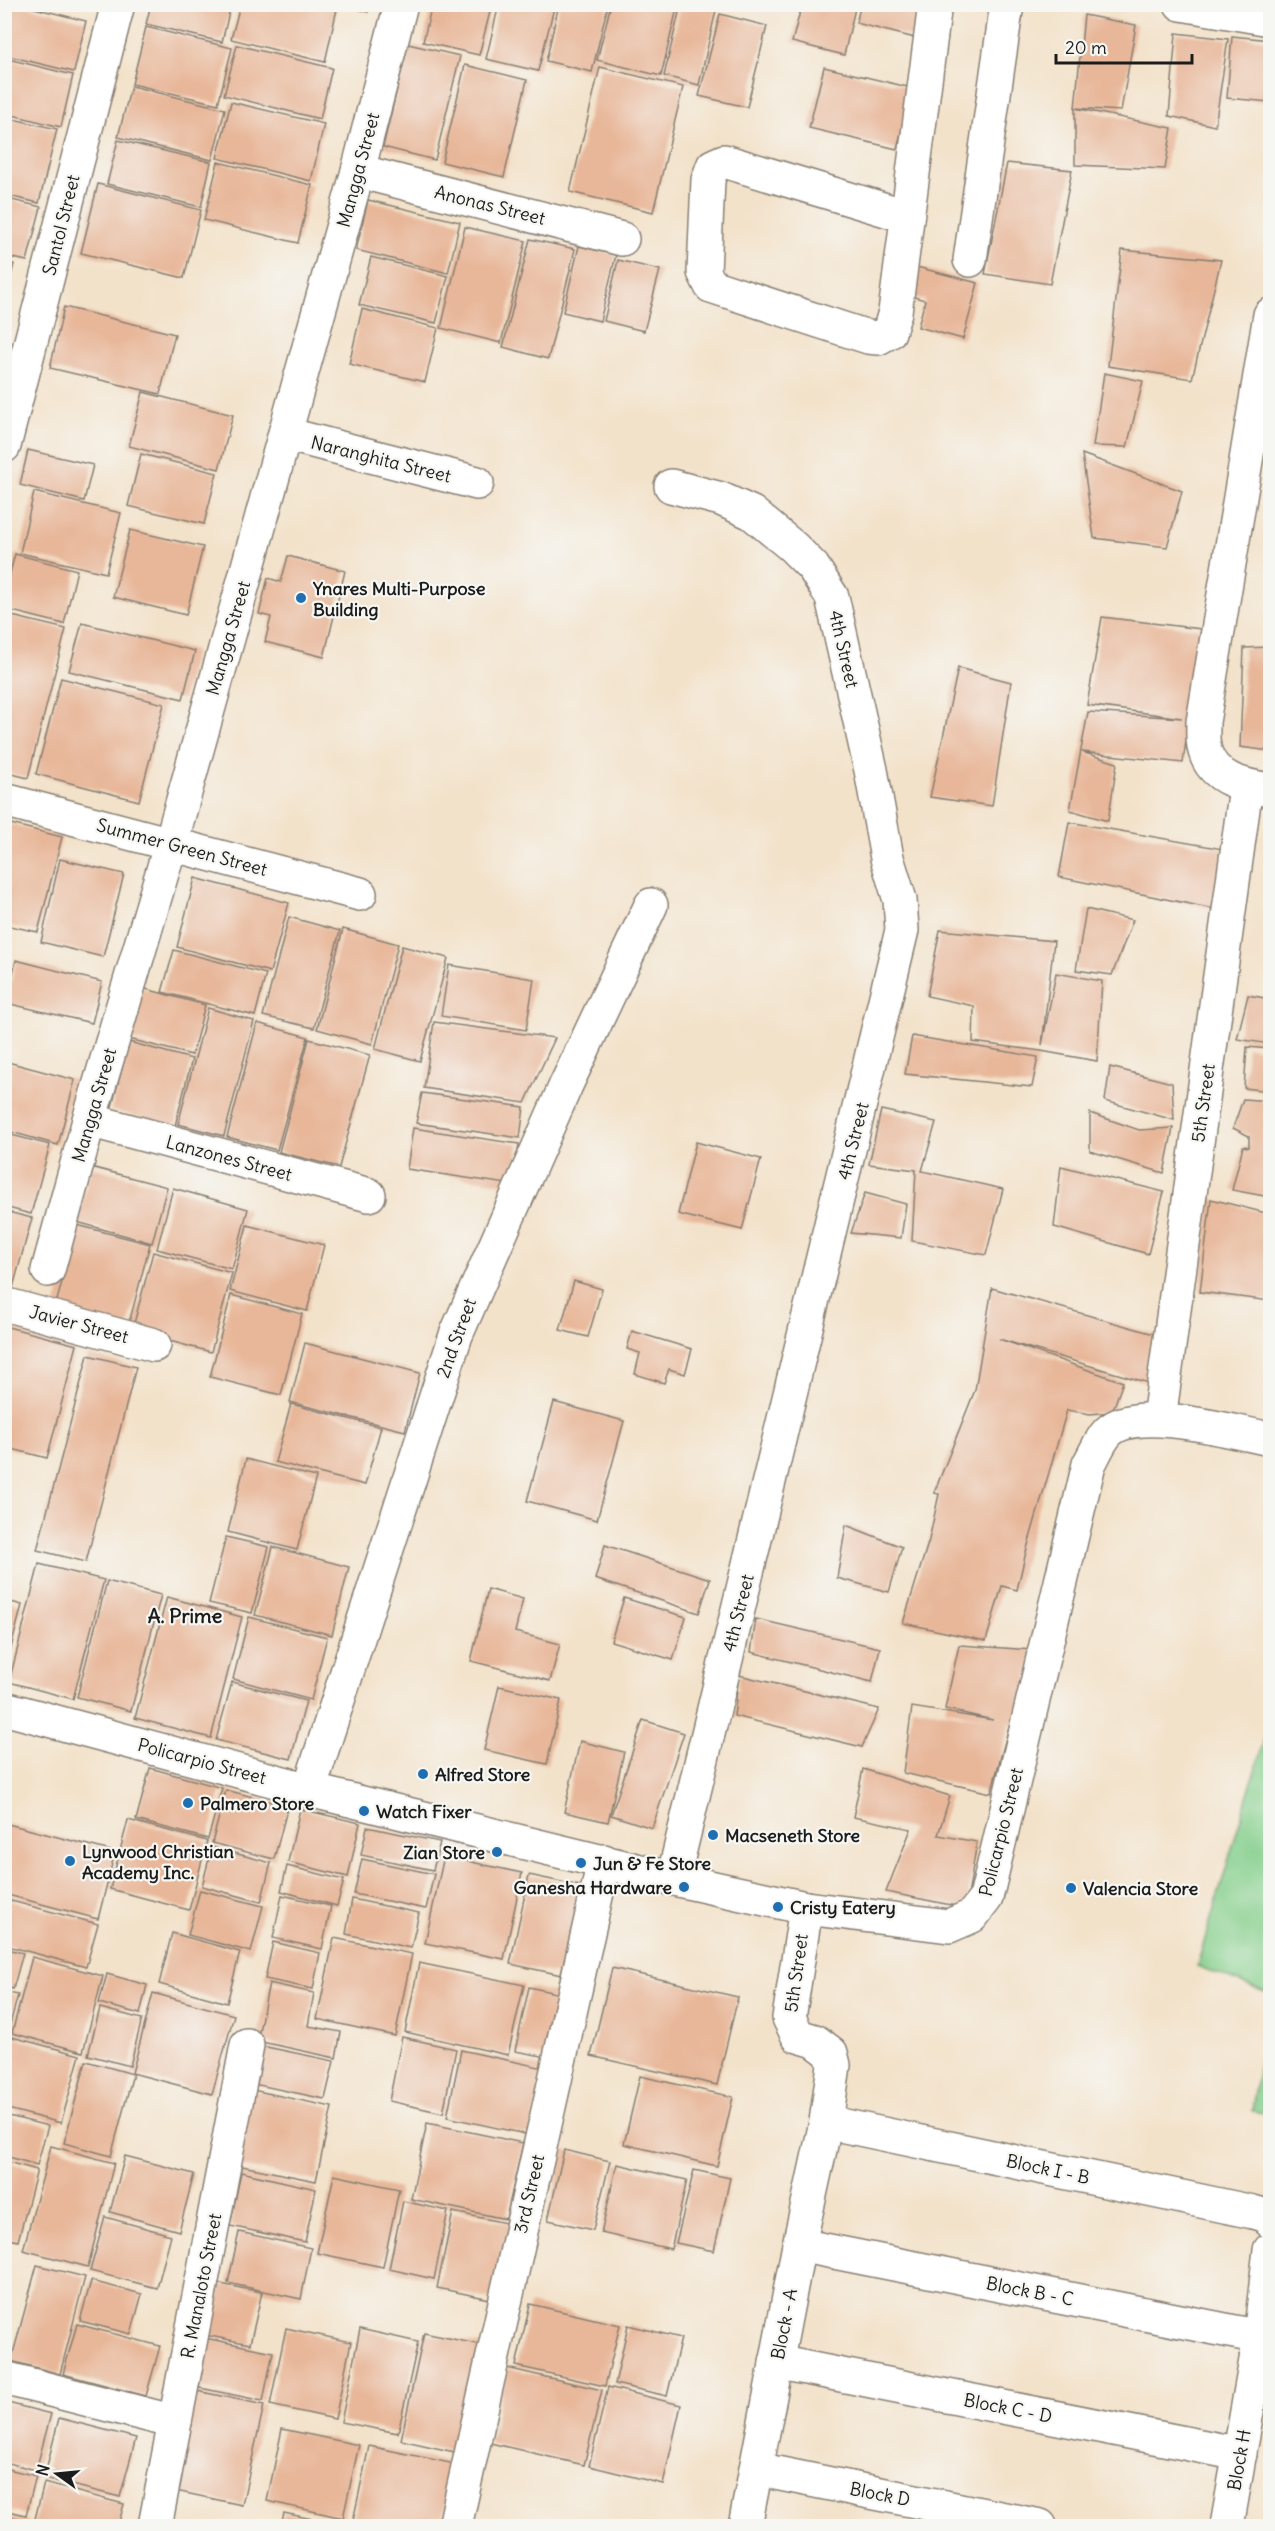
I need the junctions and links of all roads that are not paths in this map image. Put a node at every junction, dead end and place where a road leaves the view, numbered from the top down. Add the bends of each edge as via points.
1 (118, 4) edge
2 (401, 4) edge
3 (935, 4) edge
4 (1007, 4) edge
5 (1181, 4) edge
6 (1270, 19) edge
7 (358, 171) junction
8 (906, 216) junction
9 (622, 239) dead end
10 (970, 260) dead end
11 (1270, 315) edge
12 (285, 434) junction
13 (4, 446) edge
14 (477, 483) dead end
15 (671, 486) dead end
16 (1258, 788) edge
17 (4, 800) edge
18 (171, 843) junction
19 (360, 894) dead end
20 (651, 905) dead end
21 (89, 1120) junction
22 (369, 1196) dead end
23 (48, 1270) dead end
24 (4, 1304) edge
25 (154, 1345) dead end
26 (1160, 1419) junction
27 (1270, 1439) edge
28 (4, 1708) edge
29 (309, 1790) junction
30 (604, 1861) junction
31 (673, 1879) junction
32 (806, 1908) junction
33 (247, 2045) dead end
34 (826, 2122) junction
35 (1270, 2219) edge
36 (799, 2245) junction
37 (1270, 2250) edge
38 (1260, 2337) junction
39 (776, 2362) junction
40 (4, 2378) edge
41 (175, 2422) junction
42 (1240, 2454) junction
43 (756, 2469) junction
44 (155, 2526) edge
45 (455, 2526) edge
46 (745, 2526) edge
47 (1040, 2526) edge
48 (1227, 2526) edge

1 - 13 street, Santol Street
2 - 7 street, Mangga Street
3 - 8 street
4 - 10 street
5 - 6 street
7 - 9 street, Anonas Street
7 - 12 street, Mangga Street
8 - 8 street via 895,312 889,332 878,338 711,286 704,272 708,180 713,166 724,161
11 - 16 street via 1203,722 1204,750 1211,765 1228,779
12 - 14 street, Naranghita Street
12 - 18 street, Mangga Street
15 - 31 street, 4th Street via 721,499 752,513 813,567 832,597 887,858 900,900 902,930
16 - 26 street, 5th Street
17 - 18 street, Summer Green Street
18 - 19 street, Summer Green Street
18 - 21 street, Mangga Street
20 - 29 street, 2nd Street via 566,1085 456,1335
21 - 22 street, Lanzones Street
21 - 23 street, Mangga Street
24 - 25 street, Javier Street
26 - 27 street, Policarpio Street
26 - 32 street, Policarpio Street via 1132,1421 1108,1431 1089,1464 986,1899 980,1908 949,1926
28 - 29 street, Policarpio Street
29 - 30 street, Policarpio Street
30 - 31 street, Policarpio Street
30 - 45 street, 3rd Street
31 - 32 street, Policarpio Street
32 - 34 street, 5th Street via 789,2018 798,2036 815,2041 831,2053 834,2066
33 - 41 street, R. Manaloto Street
34 - 35 street, Block I - B
34 - 36 street, Block - A
36 - 38 street, Block B - C
36 - 39 street, Block - A
37 - 38 street, Block H
38 - 42 street, Block H
39 - 42 street, Block C - D
39 - 43 street, Block - A
40 - 41 street
41 - 44 street, R. Manaloto Street
42 - 48 street, Block H
43 - 46 street, Block - A
43 - 47 street, Block D

